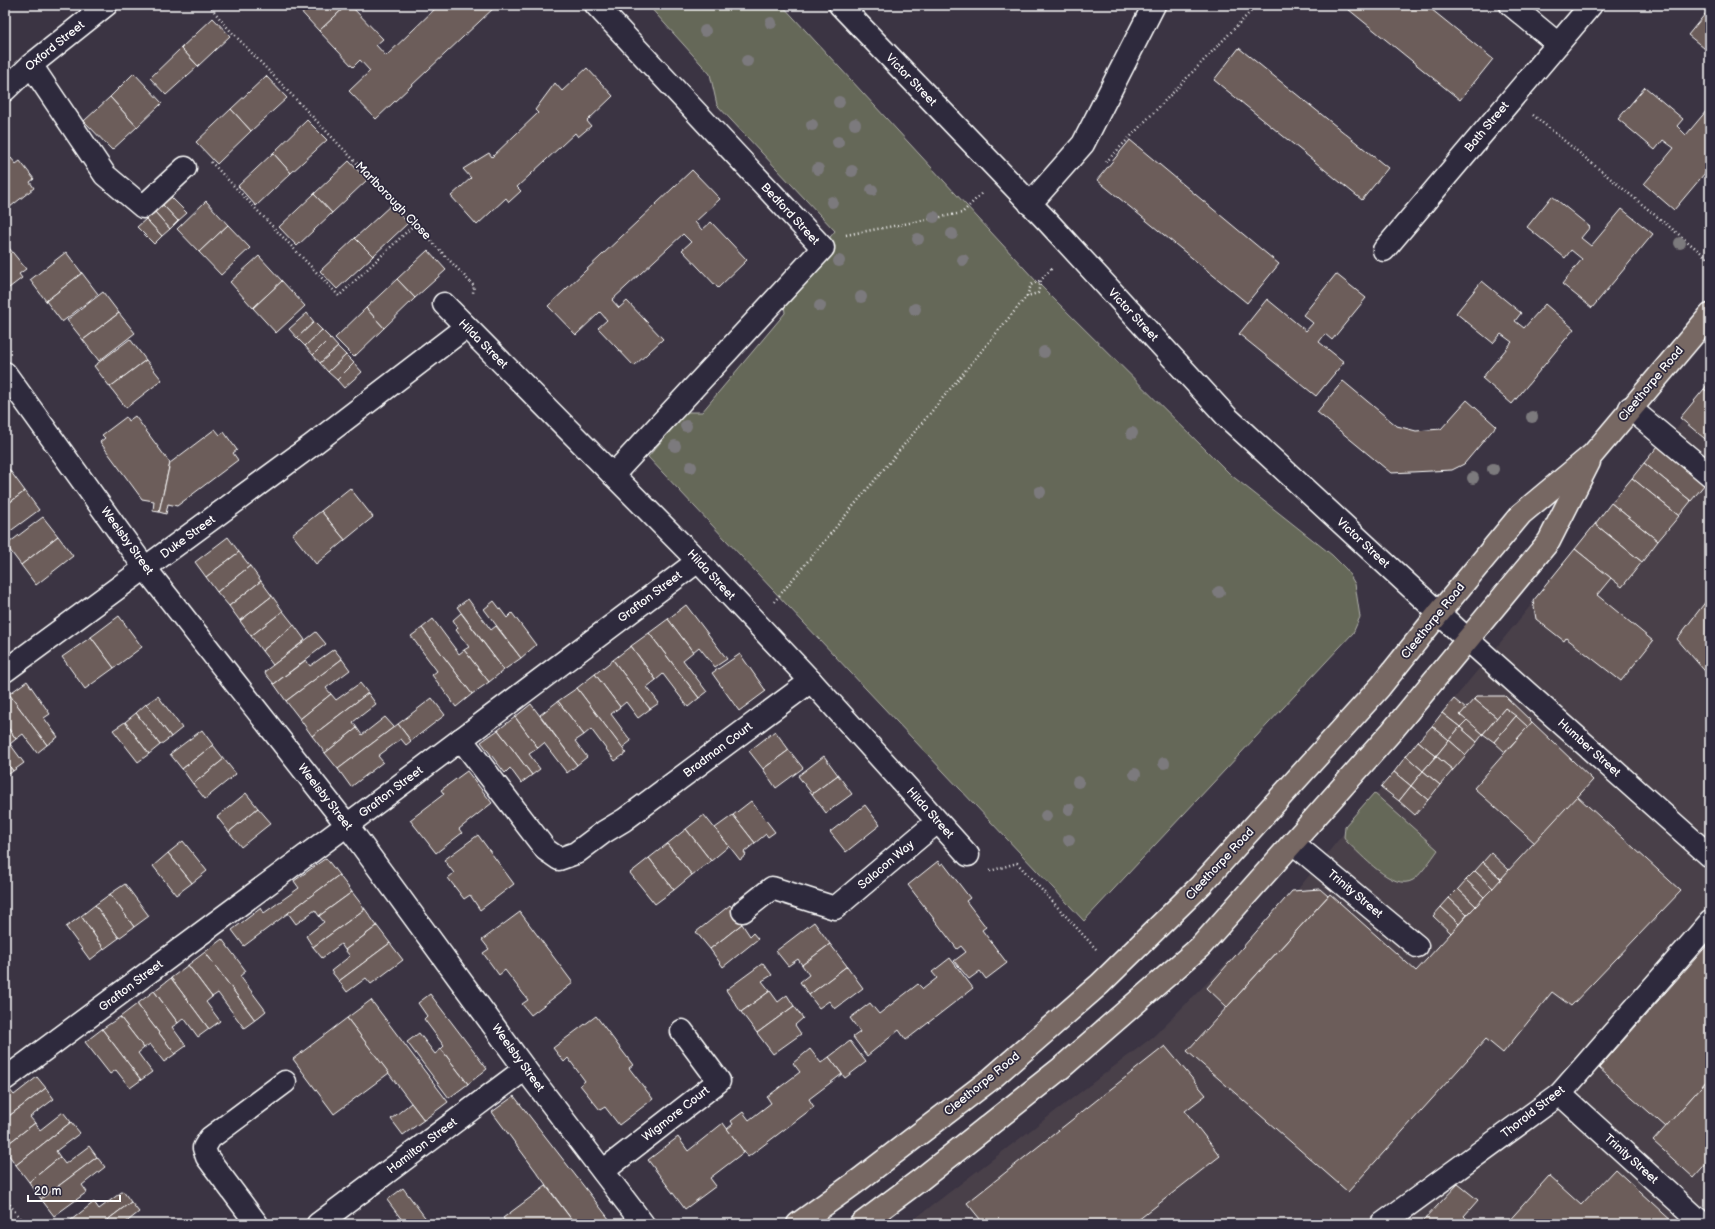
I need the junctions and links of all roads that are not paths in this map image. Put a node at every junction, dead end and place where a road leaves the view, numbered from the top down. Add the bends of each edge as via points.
1 (106, 5) edge
2 (596, 5) edge
3 (840, 5) edge
4 (1154, 5) edge
5 (1511, 5) edge
6 (1591, 5) edge
7 (1558, 44) junction
8 (31, 64) junction
9 (5, 90) edge
10 (186, 168) road end
11 (1030, 204) junction
12 (1384, 250) dead end
13 (444, 304) dead end
14 (1710, 315) edge
15 (466, 327) junction
16 (5, 373) edge
17 (1630, 408) junction
18 (1593, 454) junction
19 (1710, 475) edge
20 (613, 476) junction
21 (698, 561) junction
22 (145, 568) junction
23 (1439, 613) junction
24 (1468, 640) junction
25 (5, 671) edge
26 (812, 681) junction
27 (461, 739) junction
28 (937, 822) junction
29 (347, 825) junction
30 (1293, 843) junction
31 (968, 854) road end
32 (1710, 856) edge
33 (743, 910) dead end
34 (1710, 922) edge
35 (1417, 946) dead end
36 (682, 1031) dead end
37 (526, 1069) junction
38 (5, 1079) edge
39 (285, 1082) dead end
40 (1560, 1094) junction
41 (603, 1171) junction
42 (257, 1224) edge
43 (318, 1224) edge
44 (643, 1224) edge
45 (798, 1224) edge
46 (861, 1224) edge
47 (1383, 1224) edge
48 (1703, 1224) edge

1 - 8 street, Oxford Street
2 - 20 street, Bedford Street via 823,248
3 - 11 street, Victor Street
4 - 11 street via 1083,144
5 - 7 street
6 - 7 street, Bath Street
7 - 12 street, Bath Street
8 - 9 street, Oxford Street
8 - 10 street via 104,176 143,207
11 - 23 street, Victor Street via 1228,418
13 - 15 street, Hilda Street
14 - 17 main road, Cleethorpe Road
15 - 20 street, Hilda Street
15 - 22 street, Duke Street
16 - 22 street, Weelsby Street
17 - 18 main road, Cleethorpe Road
17 - 19 street
18 - 23 main road, Cleethorpe Road via 1521,514
18 - 24 main road, Cleethorpe Road via 1549,541
20 - 21 street, Hilda Street
21 - 26 street, Hilda Street
21 - 27 street, Grafton Street
22 - 25 street, Duke Street
22 - 29 street, Weelsby Street
23 - 24 street, Victor Street
23 - 45 main road, Cleethorpe Road via 1380,687 1207,879 1115,969 991,1079
24 - 30 main road, Cleethorpe Road via 1392,732
24 - 32 street, Humber Street
26 - 27 street, Bradman Court via 624,820 576,853 559,859 546,850
26 - 28 street, Hilda Street
27 - 29 street, Grafton Street
28 - 31 street, Hilda Street
28 - 33 street, Salacon Way via 835,908 772,888
29 - 37 street, Weelsby Street
29 - 38 street, Grafton Street
30 - 35 street, Trinity Street
30 - 46 main road, Cleethorpe Road via 1200,947 1062,1068
34 - 40 street, Thorold Street
36 - 41 street, Wigmore Court via 719,1081
37 - 41 street, Weelsby Street
37 - 43 street, Hamilton Street
39 - 42 street via 210,1138 204,1148 207,1157
40 - 47 street, Thorold Street
40 - 48 street, Trinity Street
41 - 44 street, Weelsby Street

